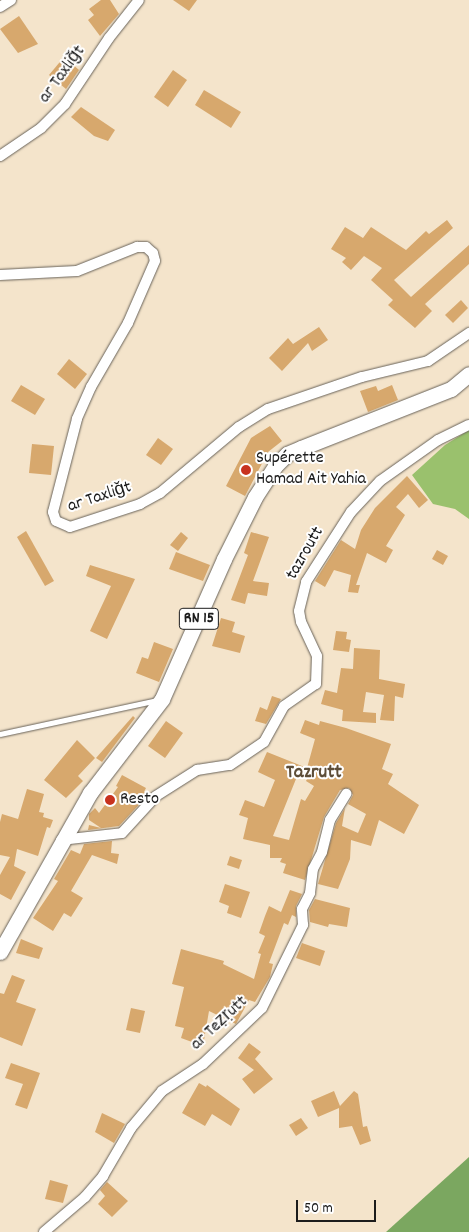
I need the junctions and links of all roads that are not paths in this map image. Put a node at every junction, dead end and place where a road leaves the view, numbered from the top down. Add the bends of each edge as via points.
1 (11, 0) edge
2 (139, 0) edge
3 (0, 7) edge
4 (0, 156) edge
5 (0, 275) edge
6 (469, 333) edge
7 (469, 374) edge
8 (469, 425) edge
9 (162, 699) junction
10 (0, 734) edge
11 (346, 794) dead end
12 (61, 840) junction
13 (0, 952) edge
14 (44, 1232) edge

1 - 3 street
2 - 4 street, ar Taxliǧt via 65,104 41,128
5 - 6 street, ar Taxliǧt via 77,271 137,247 146,247 153,253 155,261 128,323 91,387 77,419 53,512 56,521 70,527 140,504 160,493 239,427 268,409 362,377 428,361
7 - 9 main road, RN 15 via 451,389 287,454 275,466 255,497 224,559
8 - 12 street, tazroutt via 438,440 380,481 351,512 302,591 301,622 317,656 316,684 284,706 264,742 230,765 197,770 156,796 122,833
9 - 10 lane
9 - 12 main road, RN 15 via 90,793
11 - 14 street, ar Teẓṛutt via 330,820 322,852 313,869 310,893 302,909 303,924 262,1008 203,1064 162,1091 131,1128 103,1176 85,1197
12 - 13 main road, RN 15

